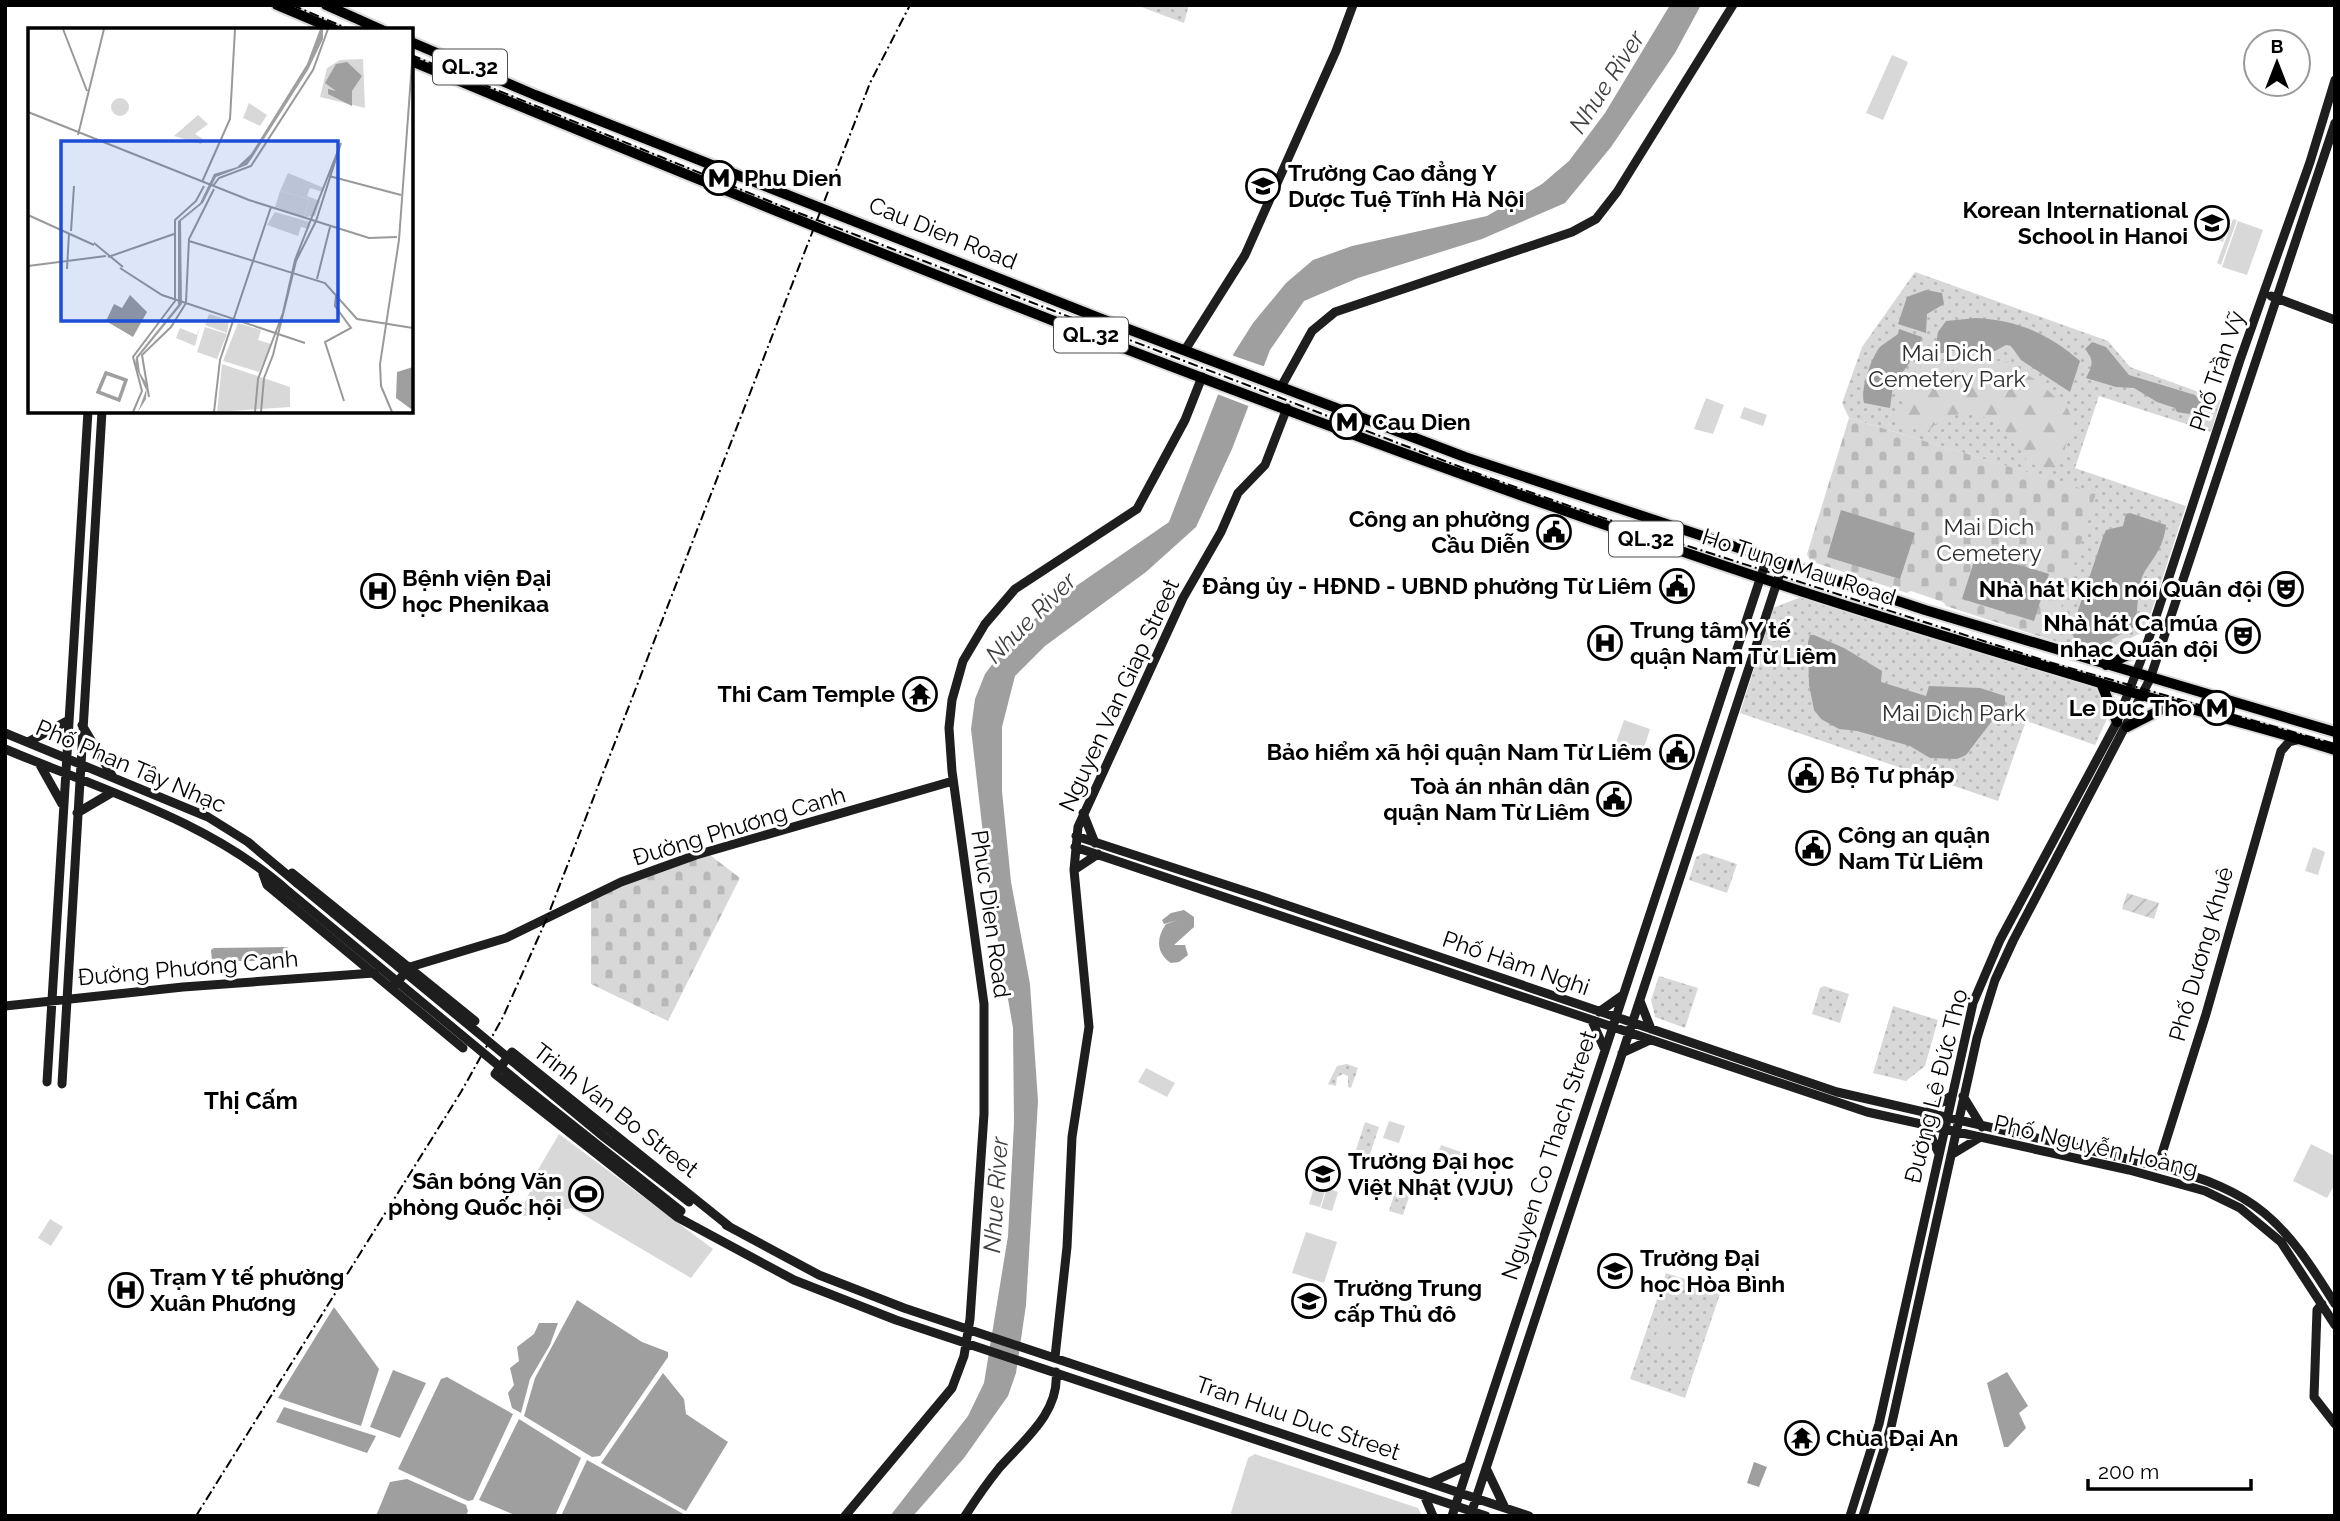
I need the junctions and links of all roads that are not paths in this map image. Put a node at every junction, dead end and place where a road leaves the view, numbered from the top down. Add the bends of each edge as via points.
1 (277, 5) edge
2 (326, 5) edge
3 (1353, 5) edge
4 (1733, 5) edge
5 (331, 28) edge
6 (378, 28) edge
7 (413, 43) edge
8 (453, 60) junction
9 (413, 62) edge
10 (447, 76) junction
11 (2335, 79) edge
12 (2335, 123) edge
13 (822, 208) junction
14 (815, 226) junction
15 (875, 229) junction
16 (868, 247) junction
17 (969, 266) junction
18 (961, 284) junction
19 (2265, 293) junction
20 (2275, 298) junction
21 (2335, 320) edge
22 (1185, 350) junction
23 (1202, 377) junction
24 (1265, 381) joint
25 (1281, 387) junction
26 (1259, 398) joint
27 (1287, 408) junction
28 (88, 413) edge
29 (102, 413) edge
30 (1441, 448) junction
31 (1435, 464) junction
32 (1536, 481) junction
33 (1530, 499) junction
34 (1587, 499) junction
35 (1581, 516) junction
36 (1767, 558) junction
37 (1783, 564) junction
38 (78, 576) junction
39 (92, 577) junction
40 (1761, 578) junction
41 (1777, 583) junction
42 (1903, 603) junction
43 (1925, 610) junction
44 (1898, 621) junction
45 (1919, 627) junction
46 (2146, 647) junction
47 (2106, 665) junction
48 (2135, 675) junction
49 (2150, 679) junction
50 (2101, 683) junction
51 (2128, 691) junction
52 (2143, 696) junction
53 (2172, 704) junction
54 (69, 719) junction
55 (82, 724) junction
56 (2119, 729) junction
57 (2271, 730) junction
58 (2335, 732) edge
59 (5, 733) edge
60 (2301, 739) junction
61 (28, 742) junction
62 (5, 749) edge
63 (2335, 750) edge
64 (2280, 752) junction
65 (66, 758) junction
66 (38, 763) junction
67 (79, 763) junction
68 (65, 774) junction
69 (113, 777) junction
70 (79, 780) junction
71 (953, 781) junction
72 (111, 793) junction
73 (63, 805) junction
74 (77, 813) junction
75 (1083, 813) junction
76 (1076, 836) junction
77 (1677, 836) junction
78 (1692, 841) junction
79 (1095, 842) junction
80 (1075, 847) junction
81 (1098, 854) junction
82 (272, 864) junction
83 (1074, 870) junction
84 (263, 874) junction
85 (410, 967) junction
86 (374, 973) junction
87 (392, 988) junction
88 (1623, 995) junction
89 (68, 998) junction
90 (51, 999) junction
91 (1640, 1001) junction
92 (5, 1006) edge
93 (1599, 1012) junction
94 (1615, 1017) junction
95 (475, 1021) dead end
96 (1592, 1021) junction
97 (1633, 1023) junction
98 (1612, 1027) junction
99 (1651, 1029) junction
100 (1629, 1034) junction
101 (1648, 1041) junction
102 (463, 1048) dead end
103 (1605, 1049) junction
104 (1622, 1053) junction
105 (47, 1082) dead end
106 (62, 1084) dead end
107 (1821, 1091) junction
108 (1951, 1096) junction
109 (1964, 1096) junction
110 (1924, 1114) junction
111 (1945, 1124) junction
112 (1926, 1125) junction
113 (1957, 1127) junction
114 (1982, 1127) junction
115 (1979, 1138) junction
116 (2101, 1152) junction
117 (1938, 1153) junction
118 (1951, 1155) junction
119 (2098, 1163) junction
120 (2158, 1166) junction
121 (730, 1227) junction
122 (710, 1235) junction
123 (2322, 1304) junction
124 (2335, 1304) edge
125 (2335, 1325) edge
126 (973, 1330) junction
127 (970, 1344) junction
128 (1055, 1357) junction
129 (1056, 1372) junction
130 (1251, 1422) junction
131 (2335, 1424) edge
132 (1247, 1436) junction
133 (1467, 1466) junction
134 (1486, 1468) junction
135 (1430, 1483) junction
136 (1459, 1492) junction
137 (1424, 1495) junction
138 (1476, 1498) junction
139 (1455, 1505) junction
140 (1505, 1508) junction
141 (1471, 1513) edge
142 (845, 1516) edge
143 (965, 1516) edge
144 (1433, 1516) edge
145 (1451, 1516) edge
146 (1486, 1516) edge
147 (1529, 1516) edge
148 (1850, 1516) edge
149 (1863, 1516) edge

1 - 5 highway
2 - 6 highway
3 - 22 main road via 1245,255
4 - 25 main road via 1596,219 1572,232 1335,312 1312,331
7 - 8 highway, Cau Dien Road / QL.32
8 - 10 highway
8 - 13 highway, Cau Dien Road / QL.32
9 - 10 highway, Cau Dien Road / QL.32
10 - 14 highway, Cau Dien Road / QL.32
11 - 19 main road, Phố Trần Vỹ
12 - 20 main road, Phố Trần Vỹ
13 - 14 highway
13 - 15 highway, Cau Dien Road / QL.32
14 - 16 highway, Cau Dien Road / QL.32
15 - 16 highway
15 - 17 highway, Cau Dien Road / QL.32
16 - 18 highway, Cau Dien Road / QL.32
17 - 18 highway
17 - 22 highway, Cau Dien Road / QL.32
18 - 23 highway, Cau Dien Road / QL.32
19 - 20 main road
19 - 46 main road, Phố Trần Vỹ
20 - 21 main road
20 - 49 main road, Phố Trần Vỹ
22 - 24 highway, Cau Dien Road / QL.32
23 - 26 highway, Cau Dien Road / QL.32
23 - 71 main road, Phuc Dien Road via 1137,509 1025,580 985,624 962,664 952,700
24 - 25 highway, Ho Tung Mau Road / QL.32
25 - 30 highway, Ho Tung Mau Road / QL.32
26 - 27 highway, Ho Tung Mau Road / QL.32
27 - 31 highway, Ho Tung Mau Road / QL.32
27 - 75 main road, Nguyen Van Giap Street via 1265,465 1238,493 1183,598
28 - 38 main road
29 - 39 main road
30 - 31 highway
30 - 32 highway, Ho Tung Mau Road / QL.32
31 - 33 highway, Ho Tung Mau Road / QL.32
32 - 33 highway
32 - 34 highway, Ho Tung Mau Road / QL.32
33 - 35 highway, Ho Tung Mau Road / QL.32
34 - 35 highway
34 - 36 highway, Ho Tung Mau Road / QL.32
35 - 40 highway, Ho Tung Mau Road / QL.32
36 - 37 highway, Ho Tung Mau Road / QL.32
36 - 40 main road, Nguyen Co Thach Street
37 - 41 main road, Nguyen Co Thach Street
37 - 42 highway, Ho Tung Mau Road / QL.32
38 - 39 main road
38 - 54 main road
39 - 55 main road
40 - 41 highway, Ho Tung Mau Road / QL.32
40 - 77 main road, Nguyen Co Thach Street
41 - 44 highway, Ho Tung Mau Road / QL.32
41 - 78 main road, Nguyen Co Thach Street
42 - 43 highway, Ho Tung Mau Road / QL.32
42 - 44 highway
43 - 45 highway
43 - 47 highway, Ho Tung Mau Road / QL.32
44 - 45 highway, Ho Tung Mau Road / QL.32
45 - 50 highway, Ho Tung Mau Road / QL.32
46 - 47 highway
46 - 48 main road, Phố Trần Vỹ
47 - 48 highway, Ho Tung Mau Road / QL.32
48 - 49 highway, Ho Tung Mau Road / QL.32
48 - 51 main road, Phố Trần Vỹ
49 - 52 main road, Phố Trần Vỹ
49 - 58 highway, Ho Tung Mau Road / QL.32
50 - 51 highway, Ho Tung Mau Road / QL.32
50 - 56 highway
51 - 52 highway, Ho Tung Mau Road / QL.32
51 - 56 main road, Đường Lê Đức Thọ
52 - 53 highway, Ho Tung Mau Road / QL.32
52 - 56 main road, Đường Lê Đức Thọ
53 - 56 highway
53 - 57 highway, Ho Tung Mau Road / QL.32
54 - 61 main road
54 - 65 main road
55 - 67 main road
55 - 69 main road
56 - 108 main road, Đường Lê Đức Thọ via 1985,971
56 - 109 main road, Đường Lê Đức Thọ via 2001,967 1979,1031
57 - 60 highway, Ho Tung Mau Road / QL.32
57 - 64 main road
59 - 61 main road, Phố Phan Tây Nhạc
60 - 63 highway, Ho Tung Mau Road / QL.32
60 - 64 main road via 2289,742
61 - 65 main road, Phố Phan Tây Nhạc
62 - 66 main road, Phố Phan Tây Nhạc
64 - 120 main road, Phố Dương Khuê
65 - 67 main road, Phố Phan Tây Nhạc
65 - 68 main road
66 - 68 main road, Phố Phan Tây Nhạc
66 - 73 main road
67 - 69 main road, Phố Phan Tây Nhạc
67 - 70 main road
68 - 70 main road, Phố Phan Tây Nhạc
68 - 73 main road
69 - 82 main road, Phố Phan Tây Nhạc via 220,823
70 - 72 main road, Phố Phan Tây Nhạc
70 - 74 main road
71 - 85 main road, Đường Phương Canh via 696,855 621,882 506,938
71 - 126 main road, Phuc Dien Road via 984,1004 984,1114
72 - 74 main road
72 - 84 main road, Phố Phan Tây Nhạc via 212,836
73 - 90 main road
74 - 89 main road
75 - 76 main road, Nguyen Van Giap Street
75 - 79 main road
76 - 79 main road, Phố Hàm Nghi
76 - 80 main road, Nguyen Van Giap Street
77 - 78 main road
77 - 88 main road, Nguyen Co Thach Street
78 - 91 main road, Nguyen Co Thach Street
79 - 93 main road, Phố Hàm Nghi
80 - 81 main road, Phố Hàm Nghi
80 - 83 main road, Nguyen Van Giap Street
81 - 83 main road
81 - 96 main road, Phố Hàm Nghi
82 - 85 main road via 283,866
82 - 121 main road, Trinh Van Bo Street, bridge via 530,1076 689,1202
83 - 128 main road, Nguyen Van Giap Street via 1089,1027 1077,1105
84 - 86 main road via 267,885
84 - 122 main road, Trinh Van Bo Street, bridge
85 - 87 main road
85 - 95 main road
86 - 87 main road
86 - 89 main road, Đường Phương Canh
87 - 102 main road
88 - 93 main road
88 - 94 main road, Nguyen Co Thach Street
89 - 90 main road, Đường Phương Canh
89 - 106 main road
90 - 92 main road, Đường Phương Canh
90 - 105 main road
91 - 97 main road, Nguyen Co Thach Street
91 - 99 main road
93 - 94 main road, Phố Hàm Nghi
94 - 97 main road, Phố Hàm Nghi
94 - 98 main road, Nguyen Co Thach Street
96 - 98 main road, Phố Hàm Nghi
96 - 103 main road
97 - 99 main road, Phố Hàm Nghi
97 - 100 main road, Nguyen Co Thach Street
98 - 100 main road, Phố Hàm Nghi
98 - 103 main road, Nguyen Co Thach Street
99 - 107 main road, Phố Hàm Nghi
100 - 101 main road, Phố Hàm Nghi
100 - 104 main road, Nguyen Co Thach Street
101 - 104 main road
101 - 107 main road, Phố Hàm Nghi
103 - 133 main road, Nguyen Co Thach Street
104 - 134 main road, Nguyen Co Thach Street
107 - 110 main road, Phố Hàm Nghi
107 - 112 main road, Phố Hàm Nghi
108 - 110 main road
108 - 111 main road, Đường Lê Đức Thọ
109 - 113 main road, Đường Lê Đức Thọ
109 - 114 main road
110 - 111 main road, Phố Hàm Nghi
111 - 112 main road, Phố Hàm Nghi
111 - 113 main road
111 - 117 main road, Đường Lê Đức Thọ
112 - 117 main road
113 - 114 main road, Phố Nguyễn Hoàng
113 - 115 main road, Phố Nguyễn Hoàng
113 - 118 main road, Đường Lê Đức Thọ
114 - 116 main road, Phố Nguyễn Hoàng
115 - 118 main road
115 - 119 main road, Phố Nguyễn Hoàng
116 - 119 main road
116 - 120 main road, Phố Nguyễn Hoàng
117 - 148 main road, Đường Lê Đức Thọ via 1879,1424
118 - 149 main road, Đường Lê Đức Thọ via 1889,1433
119 - 123 main road, Phố Nguyễn Hoàng via 2189,1185 2240,1208 2281,1242
120 - 124 main road, Phố Nguyễn Hoàng via 2208,1180 2264,1211 2292,1238
121 - 122 main road, Trinh Van Bo Street via 512,1052 495,1074 643,1193
121 - 126 main road, Trinh Van Bo Street via 819,1275
122 - 127 main road, Trinh Van Bo Street via 815,1290
123 - 125 main road, Phố Nguyễn Hoàng
123 - 131 main road via 2317,1310 2314,1397
126 - 127 main road, Phuc Dien Road
126 - 128 main road, Trinh Van Bo Street
127 - 129 main road, Trinh Van Bo Street
127 - 142 main road, Phuc Dien Road via 952,1388
128 - 130 main road, Tran Huu Duc Street
129 - 132 main road, Tran Huu Duc Street
129 - 143 main road via 1054,1395 1040,1422
130 - 132 main road
130 - 135 main road, Tran Huu Duc Street
132 - 137 main road, Tran Huu Duc Street
133 - 135 main road
133 - 136 main road, Nguyen Co Thach Street
134 - 138 main road, Nguyen Co Thach Street
134 - 140 main road
135 - 136 main road, Tran Huu Duc Street
136 - 138 main road, Tran Huu Duc Street
136 - 139 main road, Nguyen Co Thach Street
137 - 139 main road, Tran Huu Duc Street
137 - 144 main road
138 - 140 main road, Tran Huu Duc Street
138 - 141 main road, Nguyen Co Thach Street
139 - 141 main road, Tran Huu Duc Street
139 - 145 main road, Nguyen Co Thach Street
140 - 147 main road, Tran Huu Duc Street
141 - 146 main road, Tran Huu Duc Street

